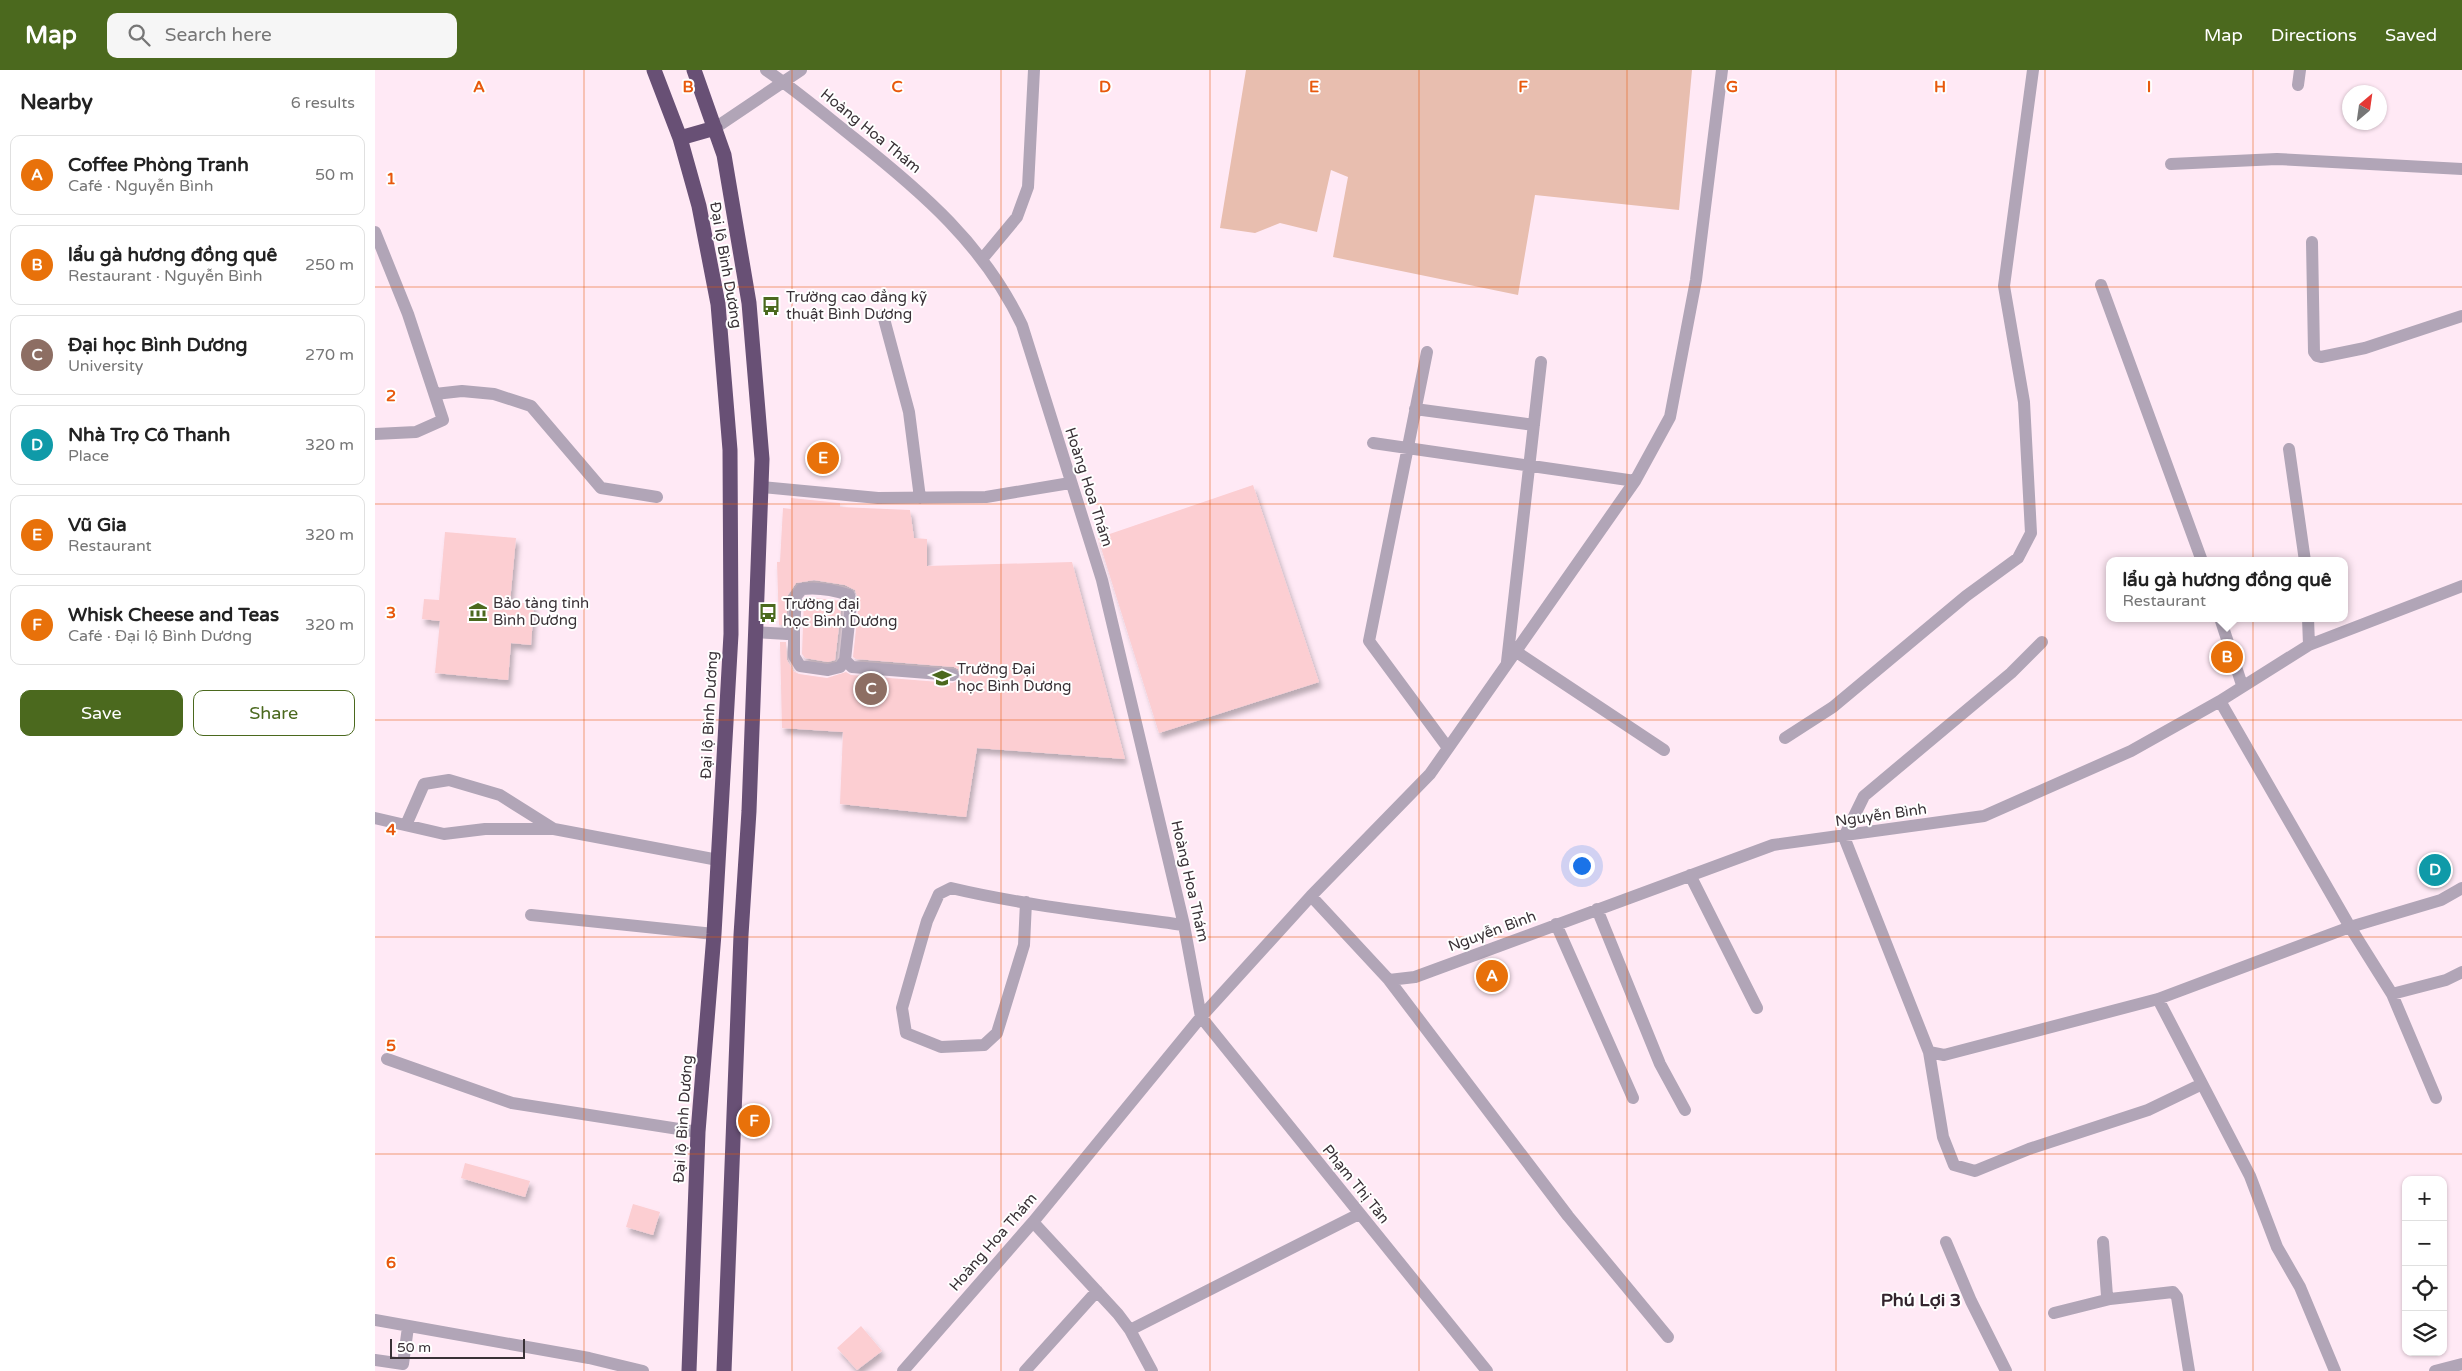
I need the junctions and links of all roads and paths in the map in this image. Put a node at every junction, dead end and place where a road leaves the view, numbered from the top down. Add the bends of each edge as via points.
1 (654, 70) edge
2 (694, 70) edge
3 (766, 70) edge
4 (801, 70) edge
5 (1034, 70) edge
6 (1722, 70) edge
7 (2033, 70) edge
8 (2299, 70) edge
9 (785, 83) junction
10 (2298, 85) dead end
11 (715, 128) junction
12 (680, 138) junction
13 (2171, 164) dead end
14 (2462, 169) edge
15 (375, 232) edge
16 (2311, 242) dead end
17 (983, 258) junction
18 (2101, 285) dead end
19 (883, 314) dead end
20 (2462, 316) edge
21 (1427, 352) dead end
22 (1541, 362) dead end
23 (435, 394) junction
24 (1415, 409) junction
25 (1534, 425) junction
26 (375, 434) edge
27 (1373, 443) dead end
28 (1408, 448) junction
29 (2289, 449) dead end
30 (1529, 466) junction
31 (1635, 481) junction
32 (1070, 483) junction
33 (761, 488) junction
34 (657, 497) dead end
35 (920, 498) junction
36 (2201, 557) edge
37 (2304, 557) edge
38 (2462, 586) edge
39 (2221, 622) edge
40 (2307, 622) edge
41 (794, 630) junction
42 (755, 632) junction
43 (2042, 642) dead end
44 (2309, 645) junction
45 (1515, 651) junction
46 (845, 660) junction
47 (1507, 664) junction
48 (953, 675) dead end
49 (2242, 685) junction
50 (2219, 700) junction
51 (1785, 738) dead end
52 (1448, 748) junction
53 (1664, 750) dead end
54 (375, 818) edge
55 (407, 825) junction
56 (554, 829) junction
57 (1844, 837) junction
58 (718, 860) junction
59 (1690, 875) junction
60 (2462, 888) edge
61 (1311, 896) junction
62 (1026, 902) junction
63 (1597, 909) junction
64 (531, 915) dead end
65 (1557, 924) junction
66 (1184, 925) junction
67 (2350, 927) junction
68 (714, 934) junction
69 (2462, 972) edge
70 (1389, 980) junction
71 (2392, 994) junction
72 (2158, 999) junction
73 (1757, 1008) dead end
74 (1201, 1017) junction
75 (1929, 1052) junction
76 (387, 1059) dead end
77 (2203, 1084) junction
78 (1633, 1098) dead end
79 (2436, 1098) dead end
80 (1685, 1110) dead end
81 (699, 1132) junction
82 (1359, 1214) junction
83 (1033, 1222) junction
84 (1946, 1242) dead end
85 (2103, 1242) dead end
86 (1097, 1291) junction
87 (2110, 1298) junction
88 (2054, 1313) dead end
89 (375, 1320) edge
90 (408, 1328) junction
91 (1129, 1330) junction
92 (1668, 1337) dead end
93 (375, 1360) edge
94 (2462, 1364) edge
95 (403, 1367) edge
96 (643, 1371) edge
97 (689, 1371) edge
98 (724, 1371) edge
99 (903, 1371) edge
100 (1025, 1371) edge
101 (1152, 1371) edge
102 (1487, 1371) edge
103 (2006, 1371) edge
104 (2189, 1371) edge
105 (2335, 1371) edge
106 (2435, 1371) edge

1 - 12 highway, Đại lộ Bình Dương
2 - 11 highway, Đại lộ Bình Dương
3 - 9 street, Hoàng Hoa Thám
4 - 9 street
5 - 17 street via 1028,187 1017,217
6 - 31 street, Hoàng Hoa Thám via 1696,280 1670,417
7 - 51 street via 2004,286 2025,402 2031,533 2017,558 1966,596 1833,707
8 - 10 street
9 - 11 street
9 - 17 street, Hoàng Hoa Thám via 910,183
11 - 12 highway
11 - 33 highway, Đại lộ Bình Dương via 724,155 749,303 762,459
12 - 58 highway, Đại lộ Bình Dương via 699,206 718,304 730,450 731,634
13 - 14 street via 2277,159
15 - 23 street
16 - 20 street via 2314,352 2317,356 2358,350
17 - 32 street, Hoàng Hoa Thám via 1009,297 1022,325
18 - 36 street
19 - 35 street via 909,412
21 - 24 street
22 - 25 street
23 - 26 street via 443,420 416,432
23 - 34 street via 462,391 494,394 531,406 601,488
24 - 25 street
24 - 28 street
25 - 30 street
27 - 28 street
28 - 30 street
28 - 52 street via 1369,641
29 - 37 street
30 - 31 street
30 - 47 street
31 - 45 street, Hoàng Hoa Thám
32 - 35 street via 986,497
32 - 66 street, Hoàng Hoa Thám via 1101,580
33 - 35 street via 879,498
33 - 42 highway, Đại lộ Bình Dương
38 - 44 street, Nguyễn Bình
39 - 49 street
40 - 44 street
41 - 42 street via 787,634
41 - 46 street via 794,656 800,666 827,670 840,667
41 - 46 street via 796,596 802,589 849,595 851,604
42 - 98 highway, Đại lộ Bình Dương
43 - 57 street via 2011,673 1864,796
44 - 49 street, Nguyễn Bình
45 - 47 street, Hoàng Hoa Thám
45 - 53 street
46 - 48 street via 852,667
47 - 52 street, Hoàng Hoa Thám
49 - 50 street, Nguyễn Bình
50 - 57 street, Nguyễn Bình via 2131,751 1984,816
50 - 67 street
52 - 61 street, Hoàng Hoa Thám via 1430,774
54 - 55 street
55 - 56 street via 444,834 485,829
55 - 56 street via 425,784 449,780 500,795
56 - 58 street
57 - 59 street, Nguyễn Bình via 1773,846
57 - 75 street
58 - 68 highway, Đại lộ Bình Dương
59 - 63 street, Nguyễn Bình
59 - 73 street
60 - 67 street via 2441,900
61 - 70 street
61 - 74 street, Hoàng Hoa Thám
62 - 62 street via 951,888 939,894 927,921 902,1008 906,1033 941,1047 984,1045 997,1033 1024,945
62 - 66 street
63 - 65 street, Nguyễn Bình
63 - 80 street via 1661,1064
64 - 68 street
65 - 70 street, Nguyễn Bình via 1415,977
65 - 78 street
66 - 74 street, Hoàng Hoa Thám
67 - 71 street
67 - 72 street
68 - 81 highway, Đại lộ Bình Dương
69 - 71 street via 2446,980
70 - 92 street via 1568,1216
71 - 79 street
72 - 75 street via 1944,1055
72 - 77 street
74 - 82 street, Phạm Thị Tân
74 - 83 street, Hoàng Hoa Thám
75 - 77 street via 1943,1137 1954,1165 1975,1171 2029,1149 2148,1110
76 - 81 street via 512,1103
77 - 105 street via 2250,1176 2277,1246 2300,1287
81 - 97 highway, Đại lộ Bình Dương
82 - 91 street
82 - 102 street, Phạm Thị Tân
83 - 86 street
83 - 99 street, Hoàng Hoa Thám
84 - 103 street
85 - 87 street via 2107,1296
86 - 91 street
86 - 100 street
87 - 88 street
87 - 104 street via 2173,1292 2177,1297
89 - 90 street
90 - 95 street
90 - 96 street via 589,1358
91 - 101 street
93 - 95 street
94 - 106 street

